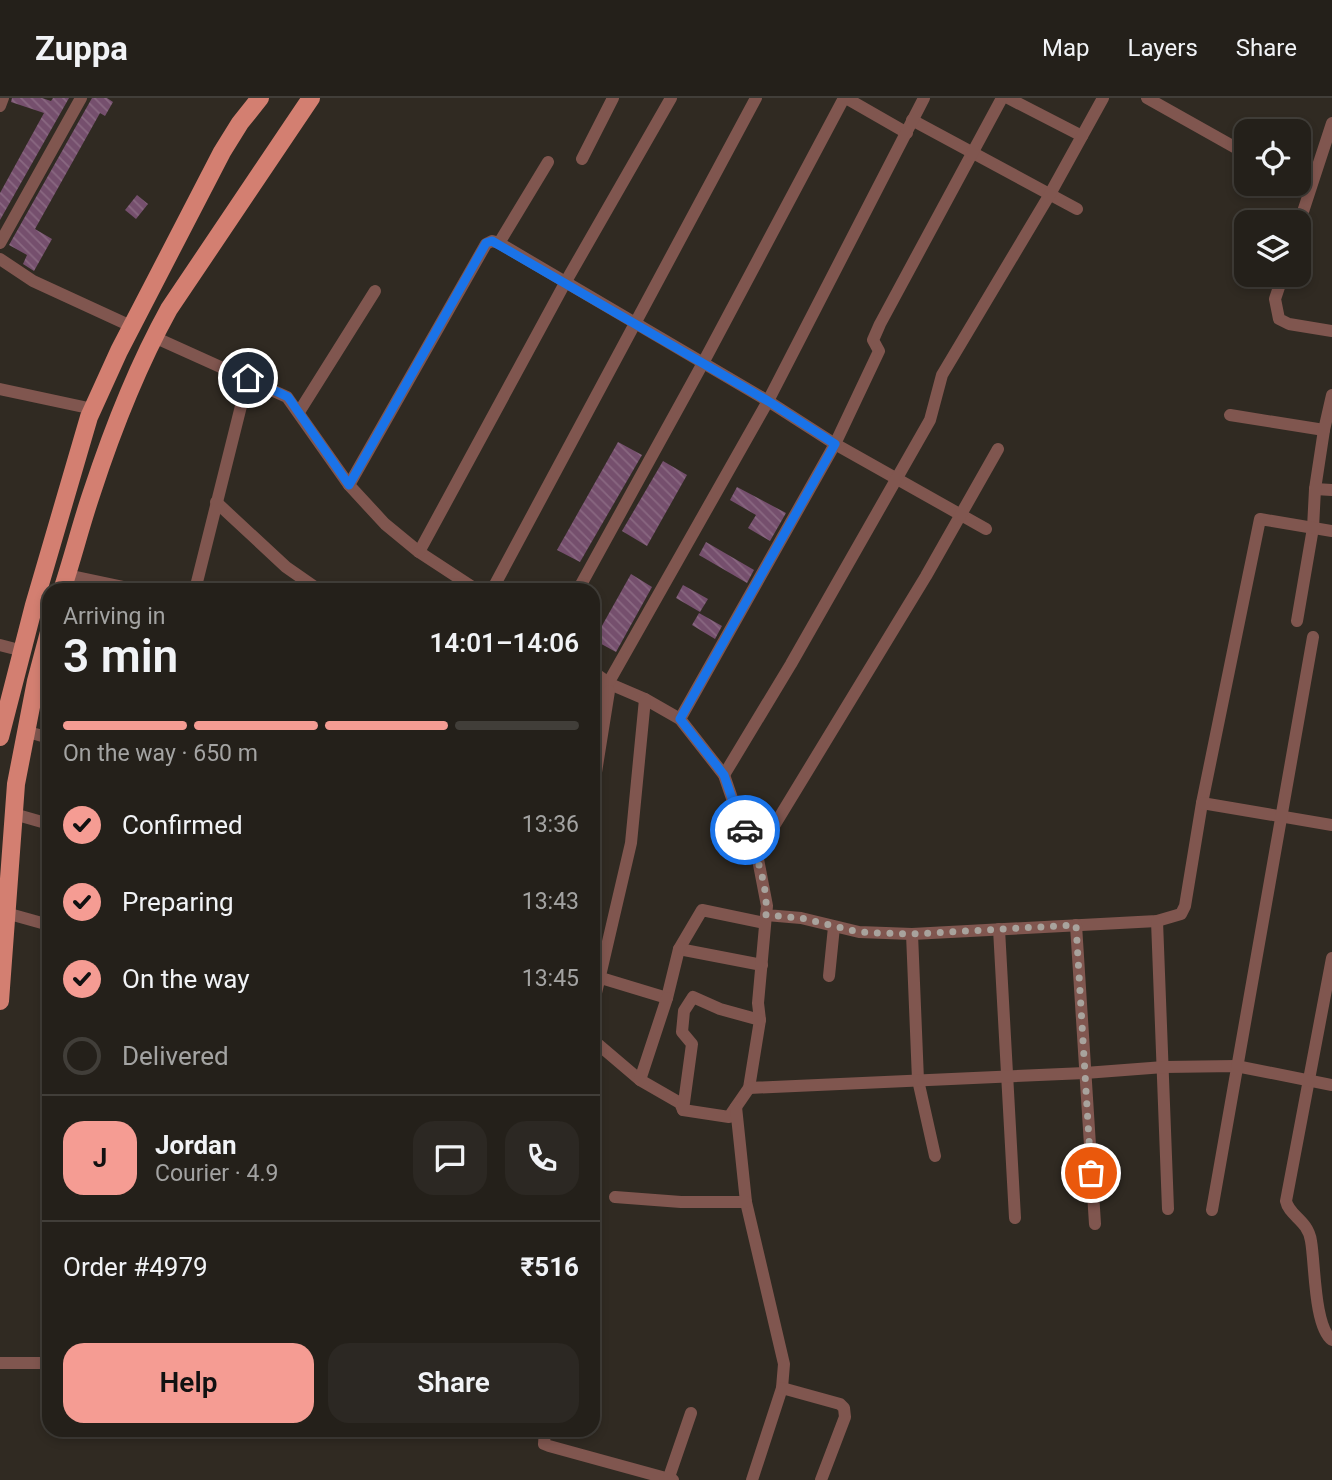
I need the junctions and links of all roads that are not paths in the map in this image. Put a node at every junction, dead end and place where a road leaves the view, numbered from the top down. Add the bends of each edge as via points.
1 (3, 98) edge
2 (81, 98) edge
3 (260, 98) edge
4 (311, 98) edge
5 (613, 98) edge
6 (671, 98) edge
7 (756, 98) edge
8 (845, 98) edge
9 (924, 98) edge
10 (1002, 98) edge
11 (1009, 98) edge
12 (1103, 98) edge
13 (1147, 98) edge
14 (0, 106) edge
15 (1332, 123) edge
16 (910, 126) junction
17 (1082, 136) junction
18 (1234, 147) edge
19 (972, 151) junction
20 (582, 159) dead end
21 (548, 162) dead end
22 (1050, 194) junction
23 (1077, 209) dead end
24 (1304, 210) edge
25 (0, 243) edge
26 (499, 243) junction
27 (0, 259) edge
28 (565, 283) junction
29 (1279, 287) edge
30 (375, 291) dead end
31 (635, 324) junction
32 (133, 327) junction
33 (1332, 331) edge
34 (153, 337) junction
35 (704, 363) junction
36 (248, 378) junction
37 (0, 389) edge
38 (1332, 395) edge
39 (768, 401) junction
40 (93, 409) junction
41 (299, 412) junction
42 (1230, 415) dead end
43 (1324, 430) junction
44 (835, 444) junction
45 (998, 449) dead end
46 (896, 479) junction
47 (349, 485) junction
48 (1315, 489) junction
49 (1332, 490) edge
50 (216, 502) junction
51 (960, 515) junction
52 (1313, 528) junction
53 (986, 529) dead end
54 (1332, 531) edge
55 (419, 552) junction
56 (65, 582) edge
57 (197, 583) edge
58 (309, 583) edge
59 (466, 583) edge
60 (496, 583) edge
61 (582, 583) edge
62 (1297, 621) dead end
63 (1312, 637) dead end
64 (0, 645) edge
65 (23, 651) junction
66 (42, 661) edge
67 (600, 677) edge
68 (610, 684) junction
69 (6, 694) edge
70 (600, 699) edge
71 (645, 699) junction
72 (680, 719) junction
73 (25, 731) junction
74 (42, 736) edge
75 (0, 737) edge
76 (600, 747) edge
77 (724, 775) junction
78 (1202, 803) junction
79 (13, 814) junction
80 (1279, 816) junction
81 (42, 822) edge
82 (1332, 825) edge
83 (757, 854) junction
84 (6, 913) junction
85 (765, 919) junction
86 (1157, 921) junction
87 (42, 923) edge
88 (1076, 925) junction
89 (834, 927) junction
90 (999, 929) junction
91 (912, 934) junction
92 (678, 949) junction
93 (1332, 958) edge
94 (762, 965) junction
95 (829, 976) dead end
96 (601, 978) junction
97 (600, 982) edge
98 (667, 998) junction
99 (0, 1001) edge
100 (760, 1020) junction
101 (600, 1046) edge
102 (1236, 1066) junction
103 (1164, 1067) junction
104 (1085, 1073) junction
105 (1006, 1076) junction
106 (640, 1080) junction
107 (918, 1080) junction
108 (1309, 1082) junction
109 (1332, 1085) edge
110 (749, 1088) junction
111 (736, 1107) junction
112 (683, 1110) junction
113 (935, 1156) dead end
114 (615, 1197) dead end
115 (746, 1202) junction
116 (1168, 1209) dead end
117 (1212, 1210) dead end
118 (1015, 1218) dead end
119 (1095, 1224) dead end
120 (1332, 1340) edge
121 (0, 1363) edge
122 (42, 1363) edge
123 (782, 1388) junction
124 (691, 1413) dead end
125 (544, 1437) edge
126 (670, 1479) edge
127 (752, 1480) edge
128 (821, 1480) edge

1 - 14 street
2 - 25 street
3 - 32 main road via 222,152
4 - 34 main road
5 - 20 street
6 - 28 street
7 - 31 street
8 - 16 street
8 - 35 street
9 - 16 street
10 - 19 street
11 - 17 street
12 - 17 street
13 - 18 street
15 - 24 street
16 - 19 street
16 - 39 street
17 - 22 street
19 - 22 street
19 - 44 street via 880,324 873,340 879,351
21 - 26 street
22 - 23 street
22 - 46 street via 942,375 930,420
26 - 28 street
26 - 47 street via 486,243
27 - 32 street via 33,281
28 - 31 street
28 - 55 street
29 - 33 street via 1275,299 1279,319
30 - 41 street
31 - 35 street
31 - 60 street
32 - 40 main road
34 - 36 street
34 - 56 main road via 116,424
35 - 39 street
35 - 61 street
36 - 41 street via 288,397
36 - 50 street
37 - 40 street
38 - 43 street
39 - 44 street
39 - 68 street
40 - 65 main road
41 - 47 street
42 - 43 street
43 - 48 street
44 - 46 street
44 - 72 street
45 - 51 street
46 - 51 street
46 - 77 street
47 - 55 street
48 - 49 street
48 - 52 street
50 - 57 street
50 - 58 street
51 - 53 street
51 - 83 street
52 - 54 street
52 - 62 street
52 - 78 street via 1260,519
55 - 59 street
63 - 80 street
64 - 65 street
65 - 69 main road
66 - 73 main road
67 - 68 street
68 - 70 street
68 - 71 street
68 - 76 street
69 - 75 main road
71 - 72 street
71 - 96 street via 631,843
72 - 77 street
73 - 74 street
73 - 79 main road
77 - 83 street
78 - 80 street
78 - 86 street via 1185,906 1181,914
79 - 81 street
79 - 84 main road
80 - 82 street
80 - 102 street
83 - 85 street
84 - 87 street
84 - 99 main road
85 - 89 street via 801,918
85 - 92 street via 702,910
85 - 94 street
86 - 88 street
86 - 103 street
88 - 90 street
88 - 104 street
89 - 91 street
89 - 95 street
90 - 91 street
90 - 105 street
91 - 107 street
92 - 94 street
92 - 98 street
93 - 108 street
94 - 100 street
96 - 97 street
96 - 98 street
98 - 106 street
100 - 110 street
100 - 112 street via 693,997 684,1011 682,1032 692,1044
101 - 106 street
102 - 103 street
102 - 108 street
102 - 117 street
103 - 104 street
103 - 116 street
104 - 105 street
104 - 119 street
105 - 107 street
105 - 118 street
106 - 112 street via 680,1103
107 - 110 street
107 - 113 street
108 - 109 street
108 - 120 street via 1286,1201 1308,1230 1321,1318
110 - 111 street
111 - 112 street via 729,1117
111 - 115 street
114 - 115 street
115 - 123 street via 784,1364
121 - 122 street
123 - 127 street
123 - 128 street via 844,1408 845,1417
124 - 126 street
125 - 126 street via 549,1446

